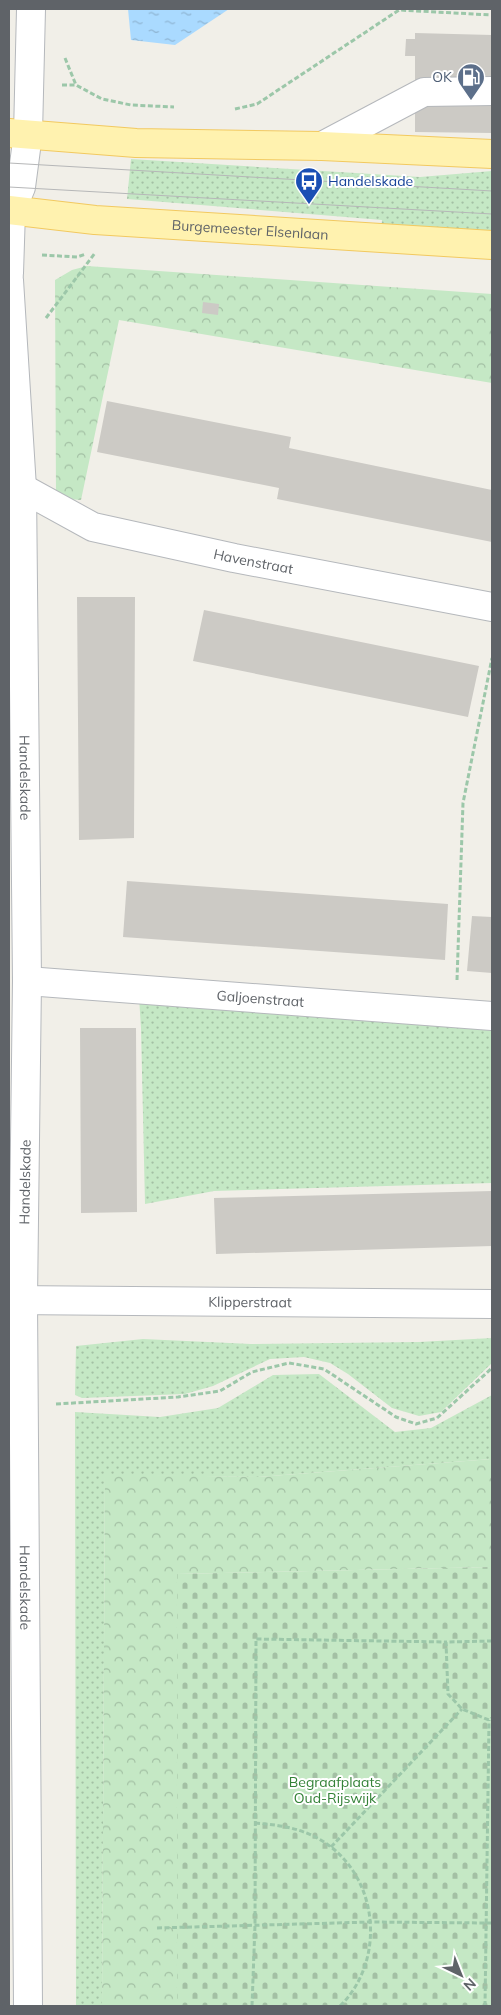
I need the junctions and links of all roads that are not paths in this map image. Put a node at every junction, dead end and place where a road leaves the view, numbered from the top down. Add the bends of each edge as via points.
1 (31, 9) edge
2 (492, 91) edge
3 (18, 134) edge
4 (322, 146) junction
5 (492, 154) edge
6 (10, 210) edge
7 (492, 245) edge
8 (9, 253) edge
9 (9, 273) edge
10 (9, 280) edge
11 (15, 488) edge
12 (492, 607) edge
13 (27, 981) junction
14 (492, 1016) edge
15 (16, 1300) edge
16 (492, 1304) edge
17 (28, 2006) edge

1 - 3 street
2 - 4 street via 424,92
3 - 4 main road via 136,144
3 - 6 street via 21,187
4 - 5 main road
6 - 7 main road, Burgemeester Elsenlaan via 95,220
6 - 8 street
8 - 9 street
10 - 11 street, Handelskade
11 - 12 street, Havenstraat via 92,526 234,558
11 - 13 street, Handelskade
13 - 14 street, Galjoenstraat
13 - 15 street, Handelskade
15 - 16 street, Klipperstraat
15 - 17 street, Handelskade via 24,1406

